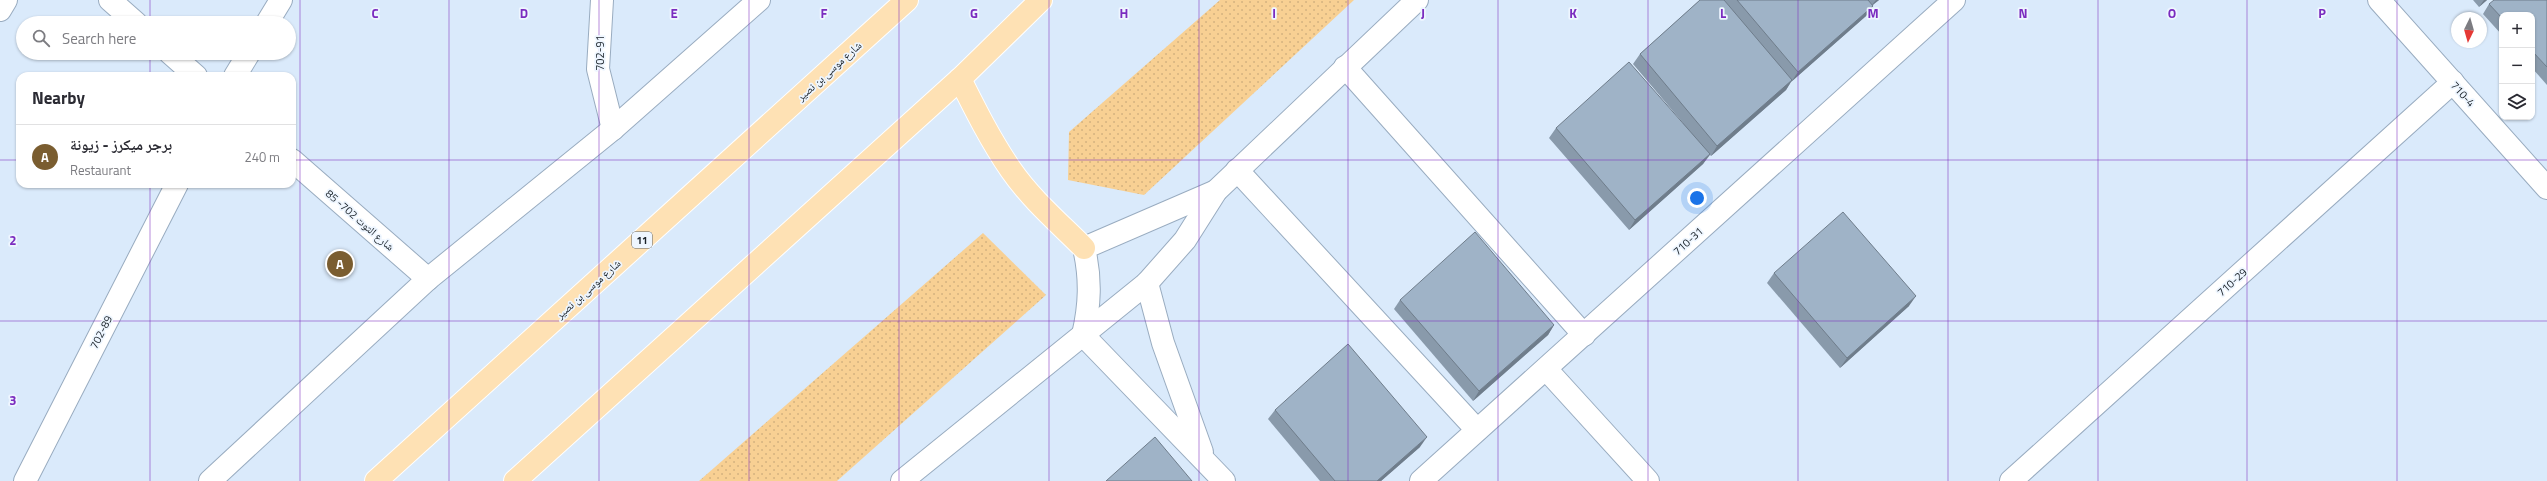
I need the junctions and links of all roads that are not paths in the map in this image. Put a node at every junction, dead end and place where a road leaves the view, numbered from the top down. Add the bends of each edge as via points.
1 (6, 0) edge
2 (110, 0) edge
3 (281, 0) edge
4 (602, 0) edge
5 (759, 0) edge
6 (907, 0) edge
7 (1041, 0) edge
8 (1417, 0) edge
9 (1954, 0) edge
10 (2379, 0) edge
11 (0, 10) edge
12 (128, 16) edge
13 (271, 16) edge
14 (178, 60) edge
15 (245, 60) edge
16 (1344, 67) junction
17 (191, 72) edge
18 (237, 72) edge
19 (960, 79) junction
20 (2452, 82) junction
21 (613, 129) junction
22 (296, 164) edge
23 (1238, 170) junction
24 (176, 188) edge
25 (2547, 188) edge
26 (1216, 191) junction
27 (1084, 248) junction
28 (428, 279) junction
29 (1147, 283) junction
30 (1082, 335) junction
31 (1584, 335) junction
32 (1546, 369) junction
33 (1477, 430) junction
34 (1206, 460) junction
35 (25, 481) edge
36 (210, 481) edge
37 (376, 481) edge
38 (515, 481) edge
39 (902, 481) edge
40 (1224, 481) edge
41 (1421, 481) edge
42 (1648, 481) edge
43 (2011, 481) edge

1 - 11 street
2 - 12 street
3 - 13 street
4 - 21 street, 702-91 via 598,69
5 - 21 street
6 - 37 main road, شارع موسى بن نصير / 11
7 - 19 main road
8 - 16 street
9 - 31 street, 710-31
10 - 20 street, 710-4
14 - 17 street
15 - 18 street
16 - 23 street
16 - 31 street
19 - 27 main road via 983,127 1012,171 1046,212
19 - 38 main road
20 - 25 street, 710-4
20 - 43 street, 710-29
21 - 28 street
22 - 28 street, شارع التوت 702- 85
23 - 26 street
23 - 33 street
24 - 35 street, 702-89
26 - 27 street
26 - 29 street via 1185,240
27 - 30 street via 1090,292 1088,314
28 - 36 street
29 - 30 street
29 - 34 street via 1162,343
30 - 34 street
30 - 39 street
31 - 32 street, 710-31
32 - 33 street, 710-31
32 - 42 street
33 - 41 street, 710-31
34 - 40 street

